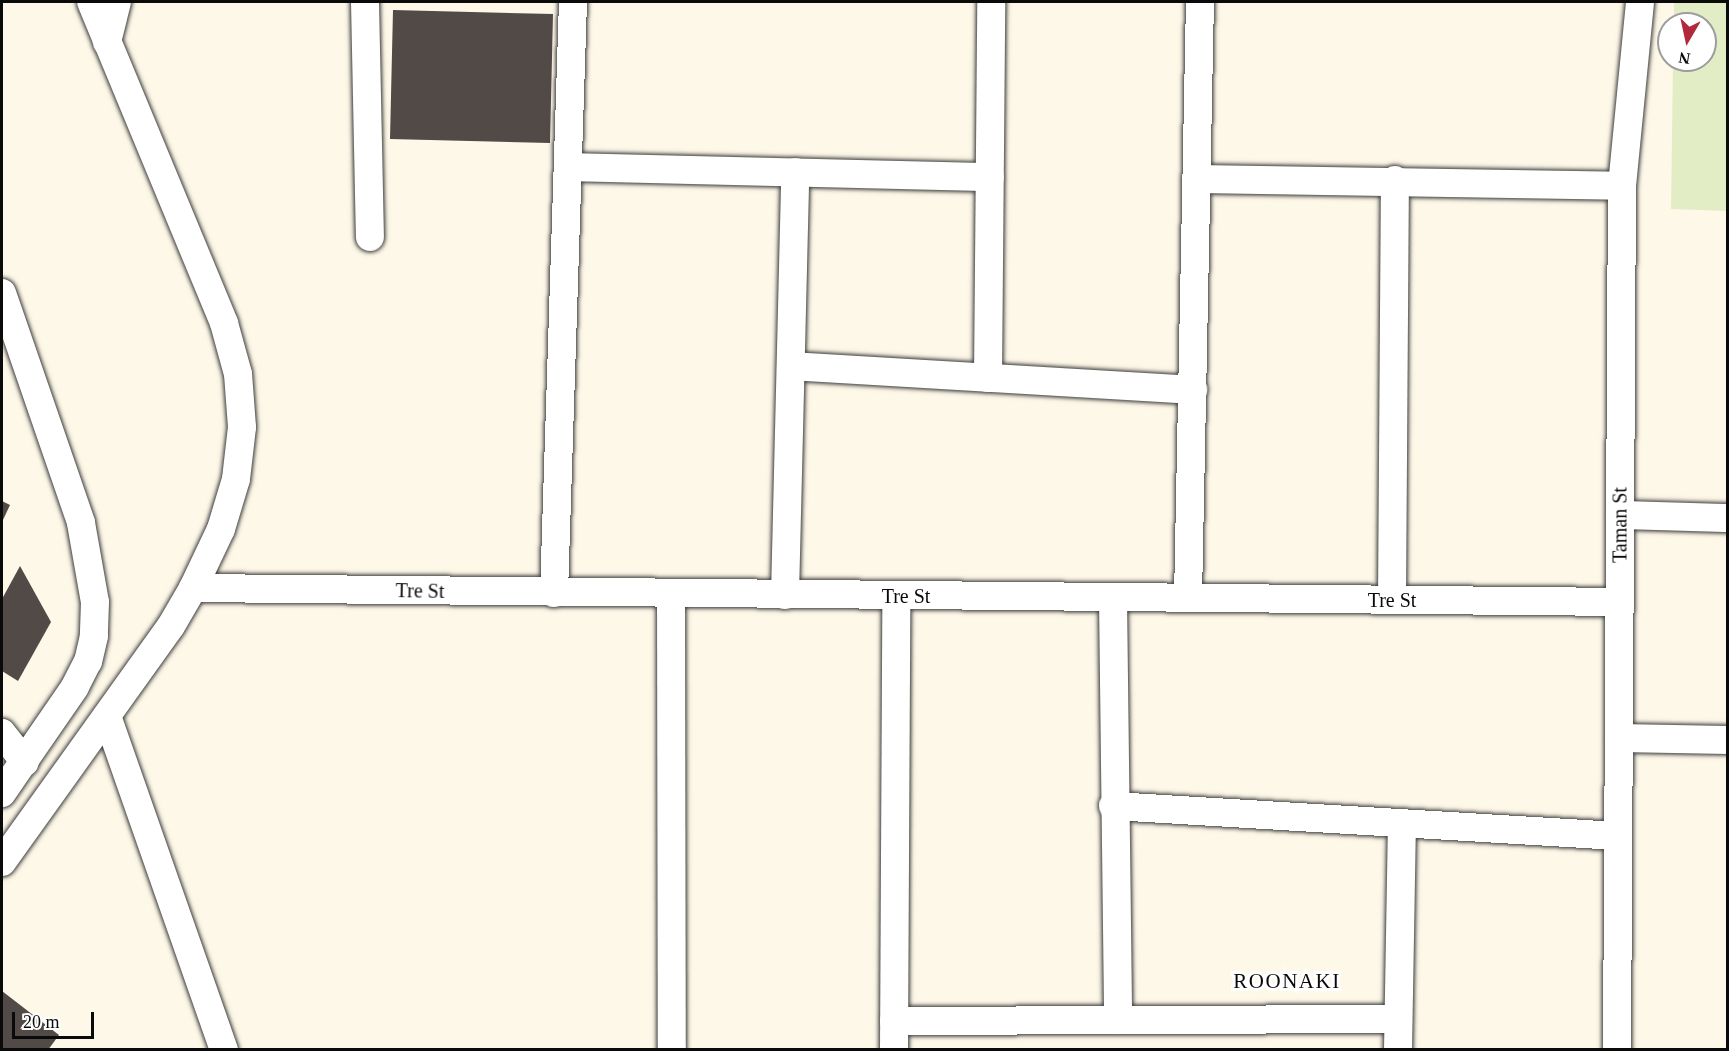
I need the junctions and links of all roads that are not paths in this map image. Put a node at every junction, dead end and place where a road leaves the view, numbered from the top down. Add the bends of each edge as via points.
1 (91, 2) edge
2 (117, 2) edge
3 (365, 2) edge
4 (573, 2) edge
5 (991, 2) edge
6 (1200, 2) edge
7 (1640, 2) edge
8 (107, 42) junction
9 (570, 167) junction
10 (795, 172) junction
11 (990, 177) junction
12 (1197, 179) junction
13 (1395, 180) junction
14 (1622, 186) junction
15 (370, 237) dead end
16 (2, 293) edge
17 (791, 366) junction
18 (988, 378) junction
19 (1192, 390) junction
20 (1620, 515) junction
21 (1728, 518) edge
22 (192, 588) junction
23 (554, 593) junction
24 (671, 594) junction
25 (785, 595) junction
26 (896, 596) junction
27 (1113, 598) junction
28 (1188, 598) junction
29 (1392, 600) junction
30 (1619, 602) junction
31 (107, 716) junction
32 (2, 733) edge
33 (1619, 738) junction
34 (1728, 740) edge
35 (25, 762) junction
36 (2, 793) edge
37 (1113, 806) junction
38 (1402, 823) junction
39 (1618, 836) junction
40 (2, 862) edge
41 (1398, 1018) junction
42 (1118, 1020) junction
43 (894, 1021) junction
44 (224, 1050) edge
45 (672, 1050) edge
46 (894, 1050) edge
47 (1398, 1050) edge
48 (1617, 1050) edge

1 - 8 street
2 - 8 street
3 - 15 street
4 - 9 street
5 - 11 street
6 - 12 street
7 - 14 street, Taman St
8 - 22 street via 224,323 238,374 242,427 236,479 221,529
9 - 10 street
9 - 23 street
10 - 11 street
10 - 17 street
11 - 18 street
12 - 13 street
12 - 19 street
13 - 14 street
13 - 29 street
14 - 20 street, Taman St
16 - 35 street via 81,523 95,602 88,662
17 - 18 street
17 - 25 street
18 - 19 street
19 - 28 street
20 - 21 street
20 - 30 street, Taman St
22 - 23 street, Tre St
22 - 31 street via 171,626
23 - 24 street, Tre St
24 - 25 street, Tre St
24 - 45 street
25 - 26 street, Tre St
26 - 27 street, Tre St
26 - 43 street
27 - 28 street, Tre St
27 - 37 street
28 - 29 street, Tre St
29 - 30 street, Tre St
30 - 33 street, Taman St
31 - 40 street
31 - 44 street
32 - 35 street
33 - 34 street
33 - 39 street, Taman St
35 - 36 street
37 - 38 street
37 - 42 street
38 - 39 street
38 - 41 street
39 - 48 street, Taman St
41 - 42 street
41 - 47 street
42 - 43 street
43 - 46 street

